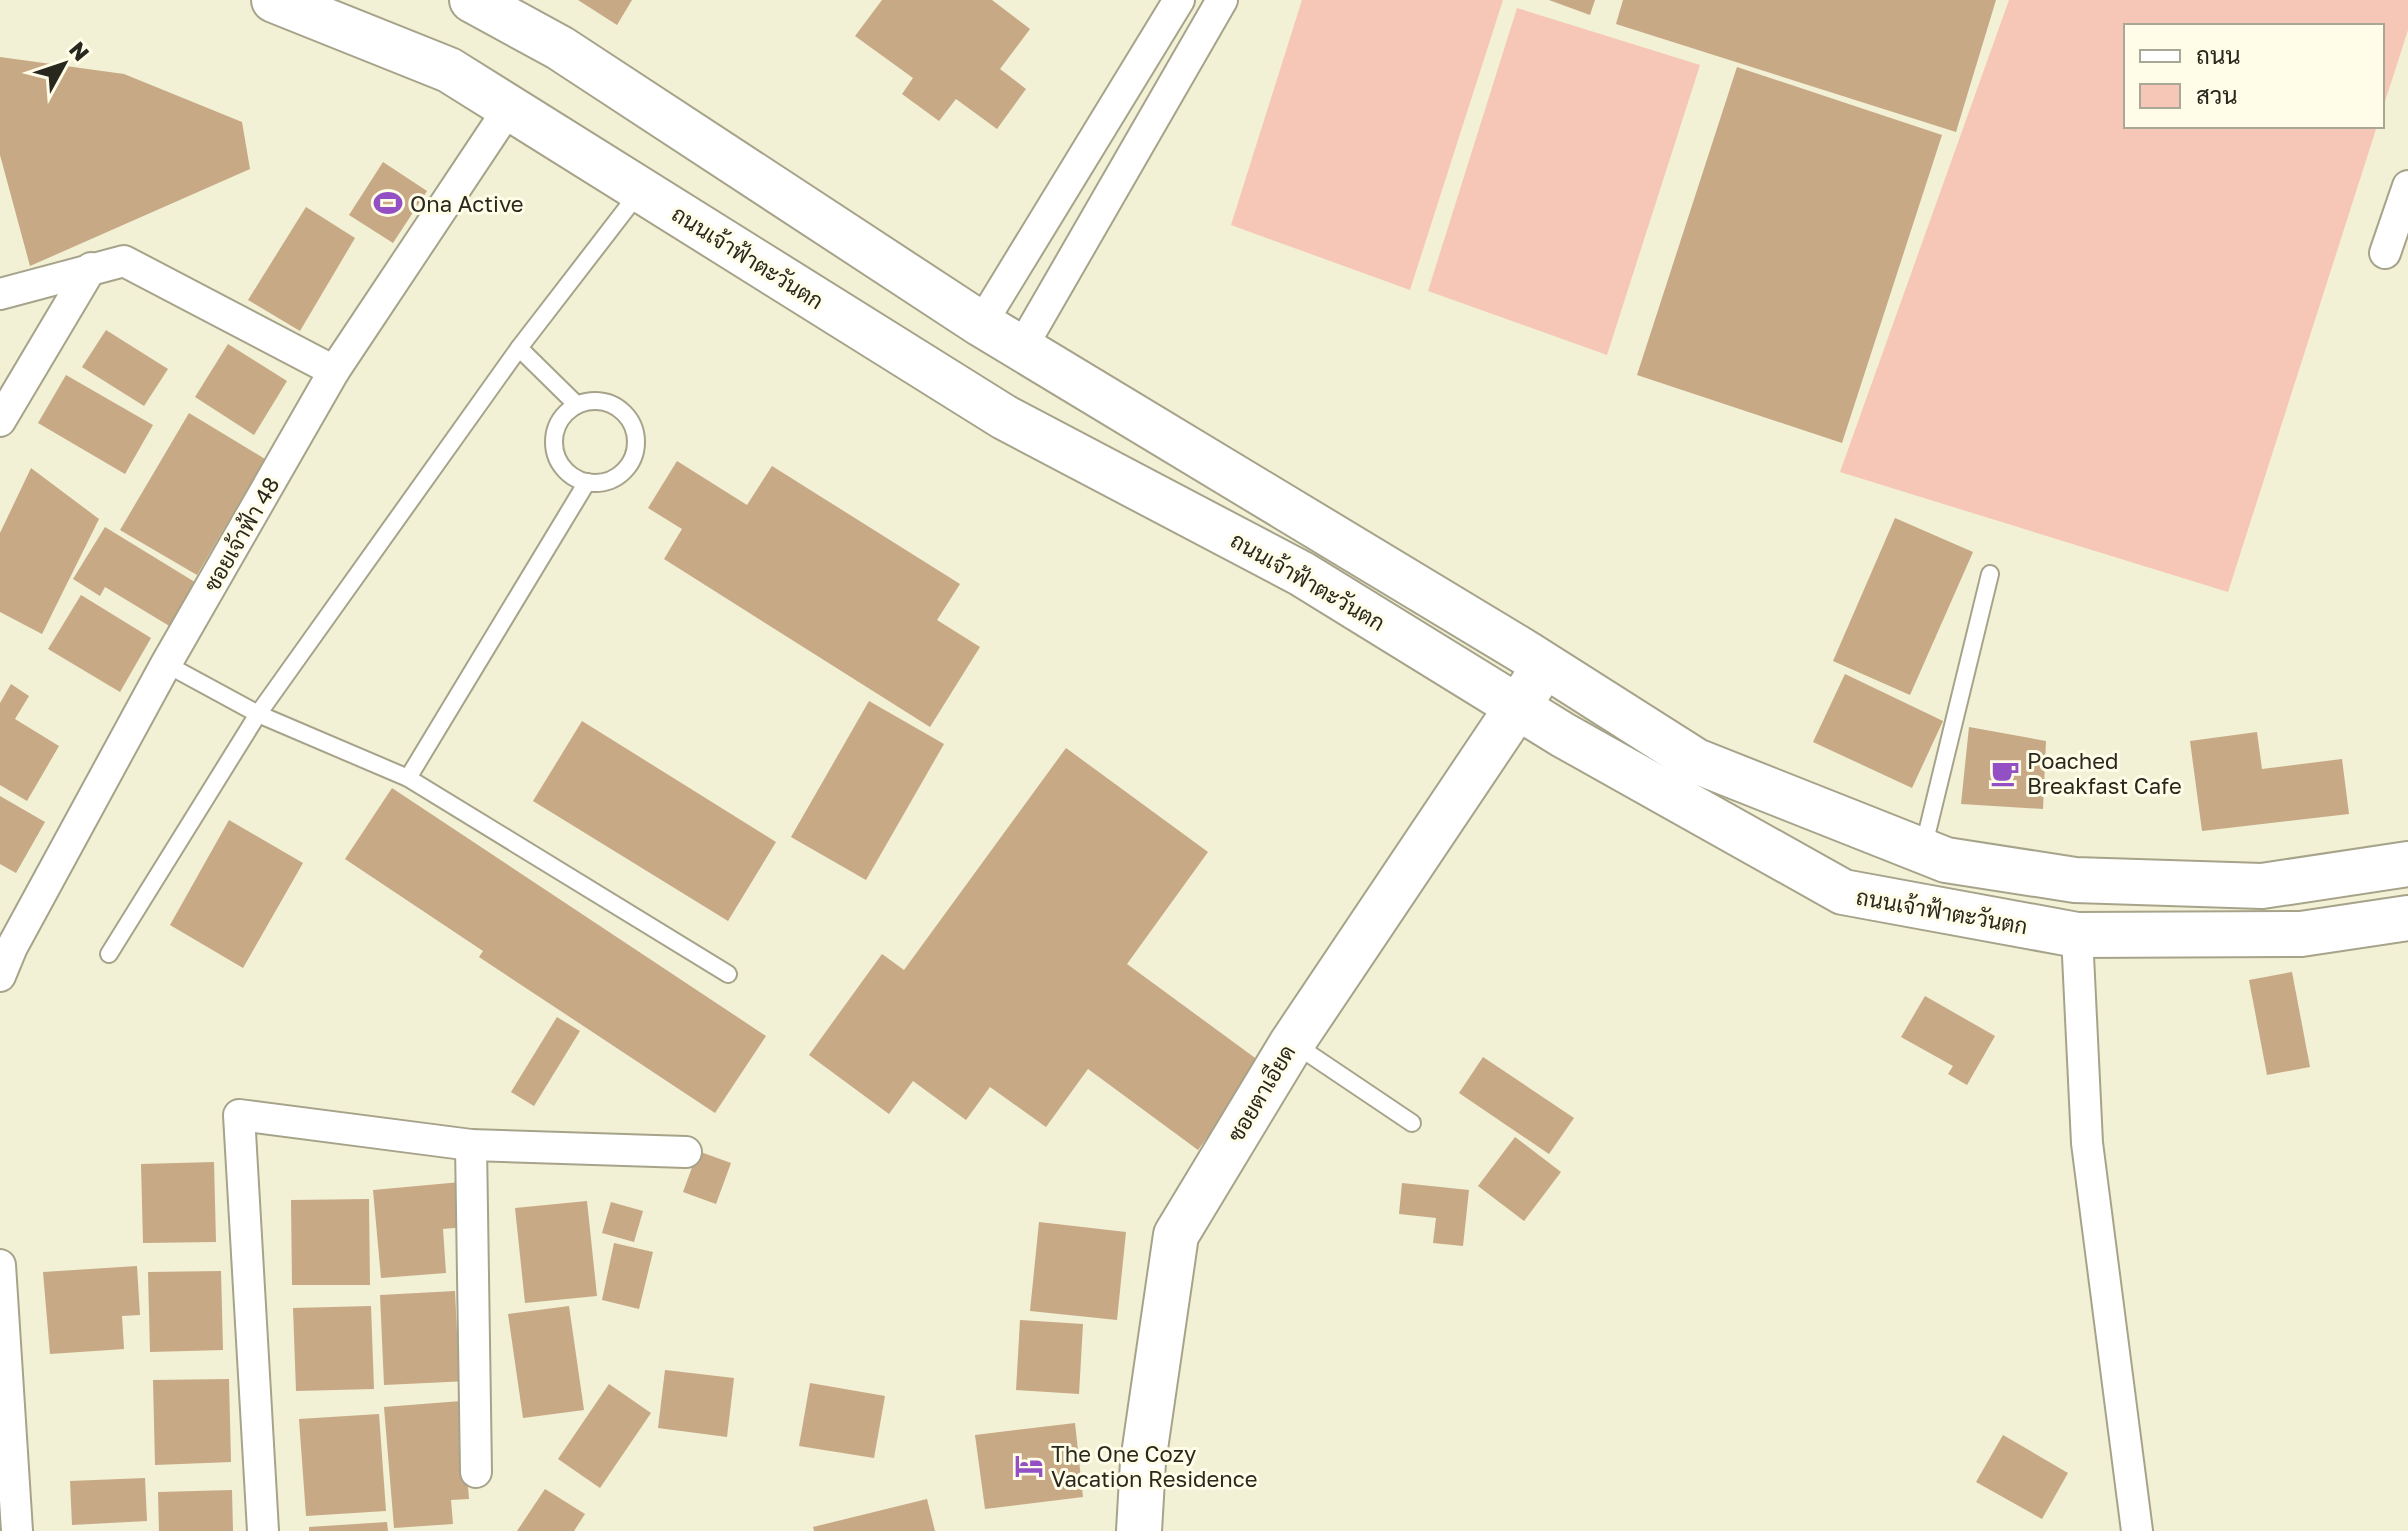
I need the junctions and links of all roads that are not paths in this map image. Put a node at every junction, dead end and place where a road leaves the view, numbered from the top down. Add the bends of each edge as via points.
1 (274, 0) edge
2 (1179, 0) edge
3 (1222, 0) edge
4 (482, 2) edge
5 (509, 108) junction
6 (2408, 186) edge
7 (641, 190) junction
8 (2385, 253) dead end
9 (91, 268) junction
10 (0, 294) edge
11 (981, 324) junction
12 (1022, 347) junction
13 (519, 348) junction
14 (334, 371) junction
15 (577, 405) junction
16 (0, 421) edge
17 (587, 482) junction
18 (1990, 574) dead end
19 (166, 664) junction
20 (1544, 664) junction
21 (1519, 707) junction
22 (258, 714) junction
23 (408, 778) junction
24 (1923, 850) junction
25 (2408, 864) edge
26 (2408, 918) edge
27 (2077, 935) junction
28 (109, 954) dead end
29 (728, 974) dead end
30 (0, 976) edge
31 (1292, 1043) junction
32 (1412, 1123) dead end
33 (471, 1145) junction
34 (686, 1152) dead end
35 (0, 1265) edge
36 (476, 1472) dead end
37 (17, 1531) edge
38 (263, 1531) edge
39 (1139, 1531) edge
40 (2137, 1531) edge

1 - 5 main road, ถนนเจ้าฟ้าตะวันตก via 449,70
2 - 11 street
3 - 12 street
4 - 11 main road
5 - 7 main road, ถนนเจ้าฟ้าตะวันตก
5 - 14 street, ซอยเจ้าฟ้า 48
6 - 8 street
7 - 13 lane
7 - 21 main road, ถนนเจ้าฟ้าตะวันตก via 1004,417 1302,574
9 - 10 street
9 - 14 street via 124,261
9 - 16 street
11 - 12 main road
12 - 20 main road
13 - 15 lane
13 - 22 lane
14 - 19 street, ซอยเจ้าฟ้า 48
15 - 17 lane via 558,423 555,451 567,472
15 - 17 lane via 615,405 632,422 637,443 627,469 611,480
17 - 23 lane
18 - 24 lane
19 - 22 lane
19 - 30 street, ซอยเจ้าฟ้า 48
20 - 21 main road, ซอยตาเอียด
20 - 24 main road via 1696,761
21 - 27 main road, ถนนเจ้าฟ้าตะวันตก via 1843,892
21 - 31 main road, ซอยตาเอียด
22 - 23 lane
22 - 28 lane
23 - 29 lane
24 - 25 main road via 1946,860 2075,880 2262,886
26 - 27 main road, ถนนเจ้าฟ้าตะวันตก via 2301,934
27 - 40 street via 2087,1143
31 - 32 lane
31 - 39 main road, ซอยตาเอียด via 1176,1235 1143,1462
33 - 34 street
33 - 36 street
33 - 38 street via 239,1115
35 - 37 street

